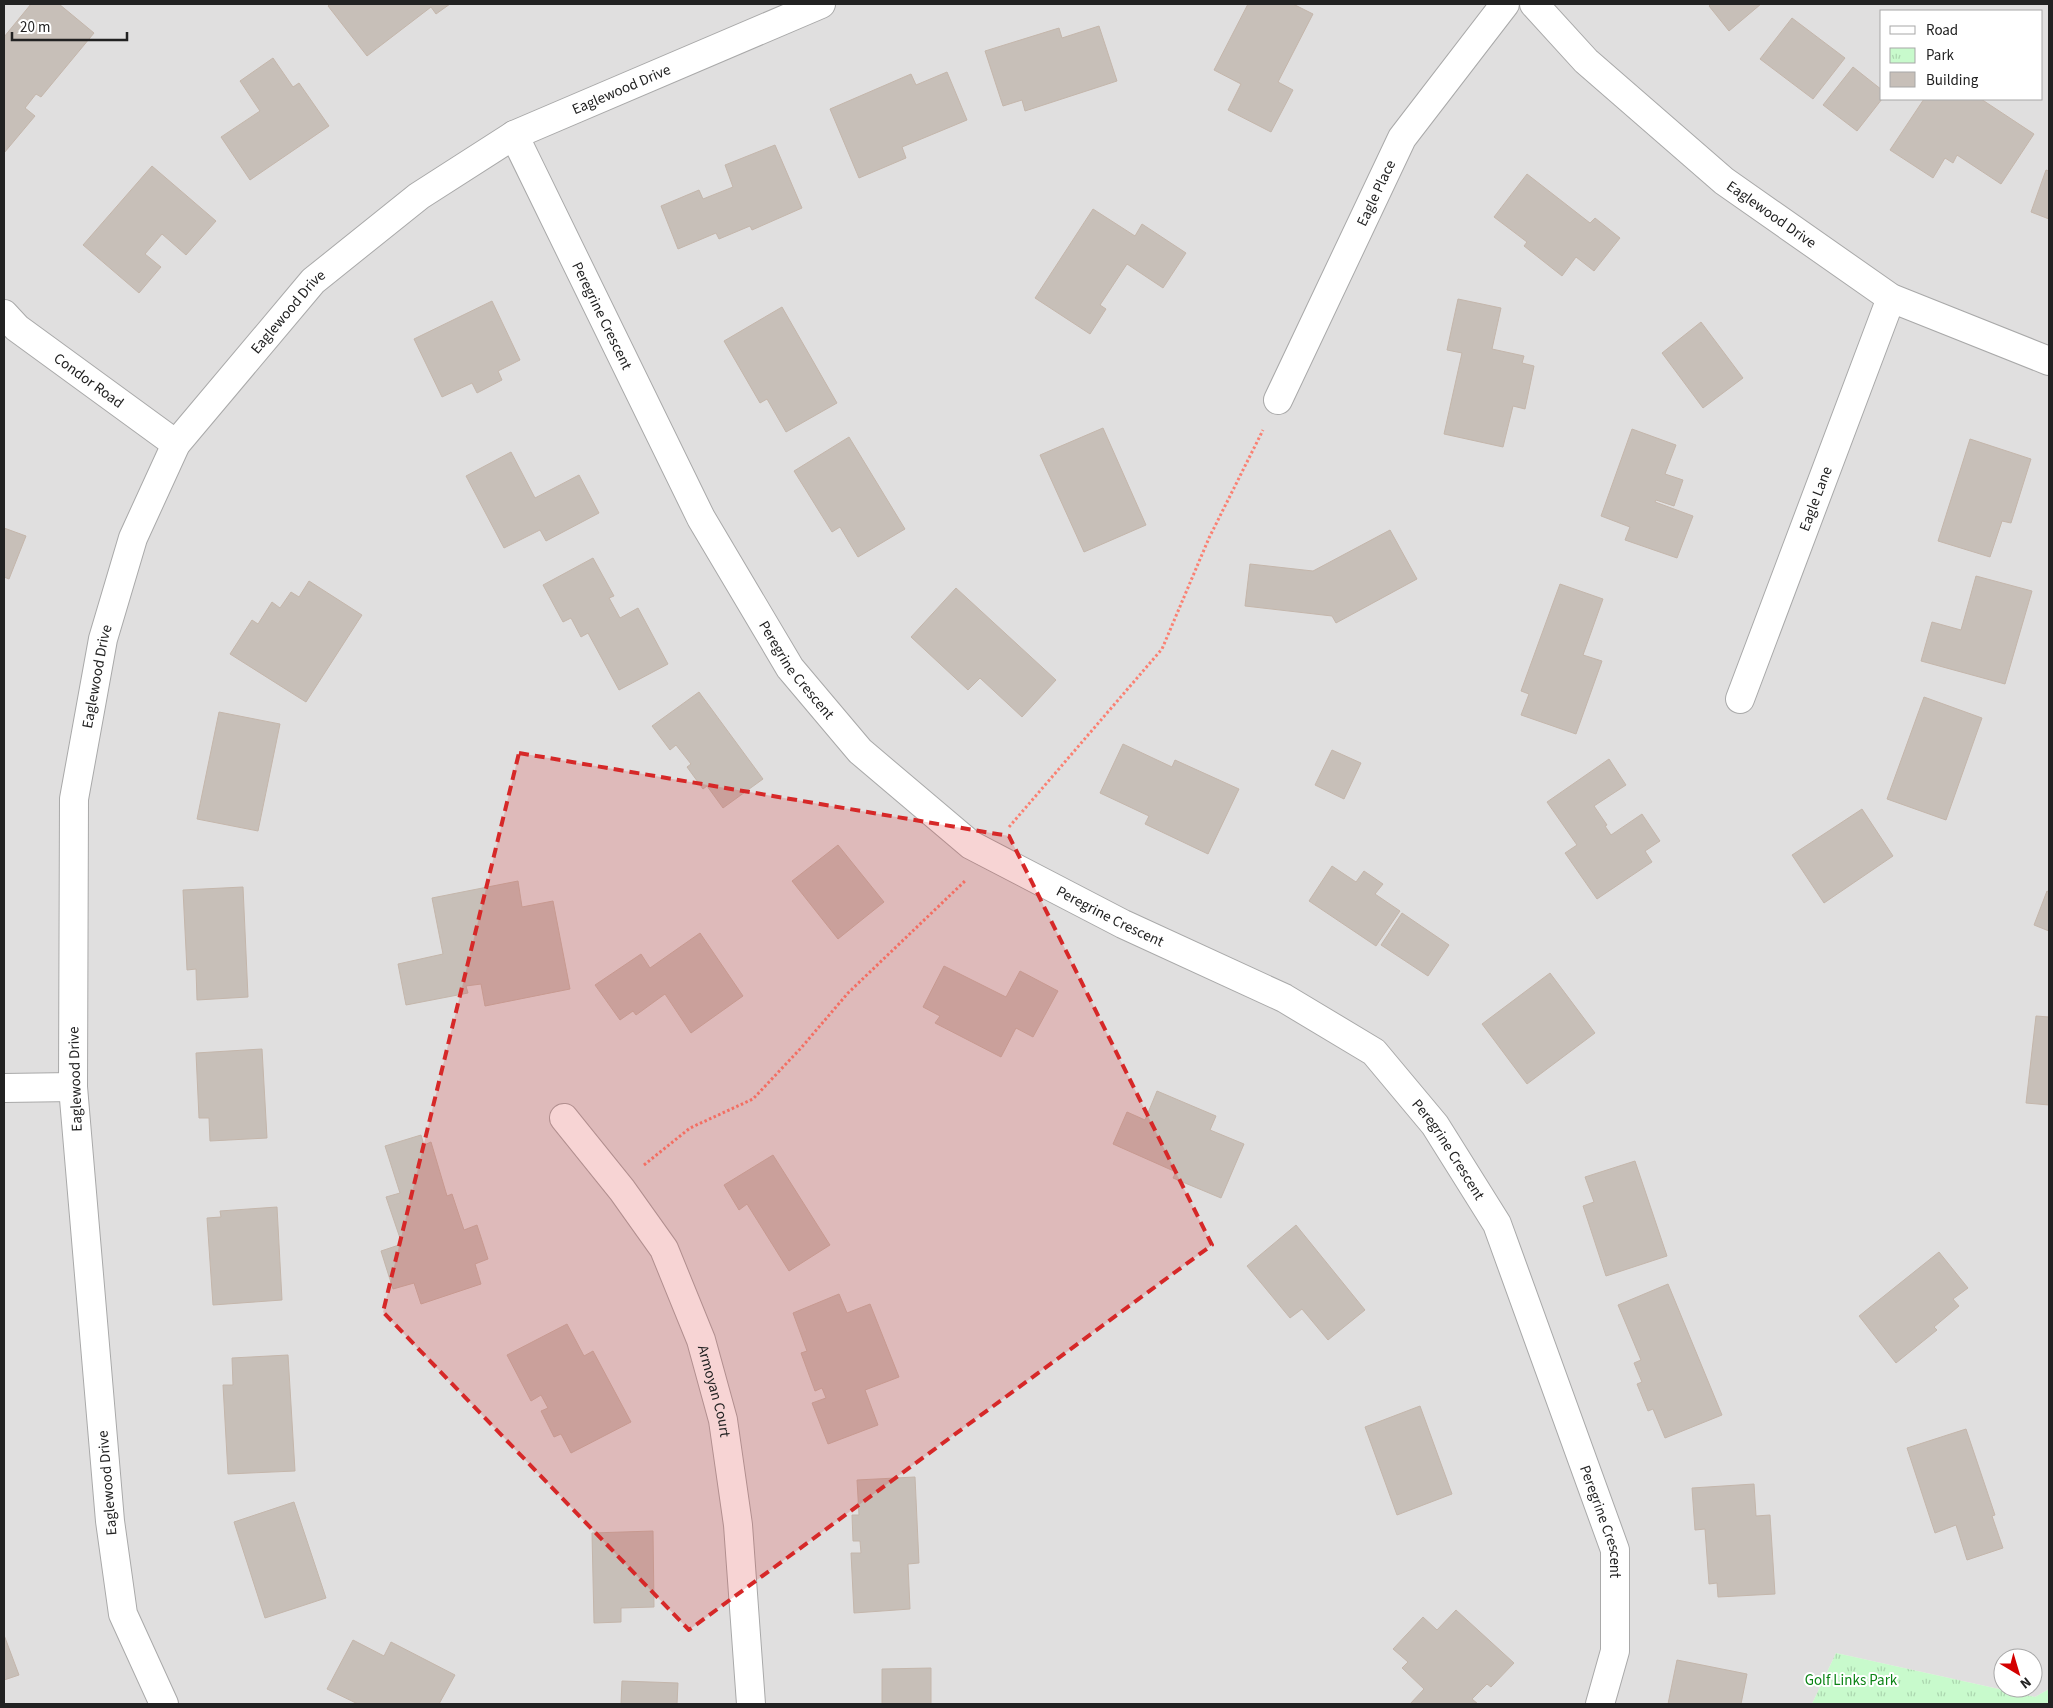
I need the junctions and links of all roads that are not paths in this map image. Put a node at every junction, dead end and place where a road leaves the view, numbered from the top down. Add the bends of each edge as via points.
1 (821, 4) edge
2 (1504, 4) edge
3 (1534, 4) edge
4 (514, 135) junction
5 (1891, 298) junction
6 (4, 314) edge
7 (2049, 361) edge
8 (1278, 400) dead end
9 (176, 444) junction
10 (1740, 699) dead end
11 (73, 1087) junction
12 (4, 1088) edge
13 (564, 1118) dead end
14 (164, 1704) edge
15 (751, 1704) edge
16 (1600, 1704) edge

1 - 4 street, Eaglewood Drive
2 - 8 street, Eagle Place via 1402,138
3 - 5 street, Eaglewood Drive via 1586,61 1724,181
4 - 9 street, Eaglewood Drive via 418,196 312,281
4 - 16 street, Peregrine Crescent via 701,518 790,668 860,751 971,846 1123,924 1284,998 1374,1052 1435,1125 1497,1224 1615,1550 1615,1651
5 - 7 street, Eaglewood Drive
5 - 10 street, Eagle Lane
6 - 9 street, Condor Road via 17,328
9 - 11 street, Eaglewood Drive via 133,538 103,639 74,799
11 - 12 street
11 - 14 street, Eaglewood Drive via 110,1521 124,1614
13 - 15 street, Armoyan Court via 664,1249 701,1340 722,1420 738,1525

